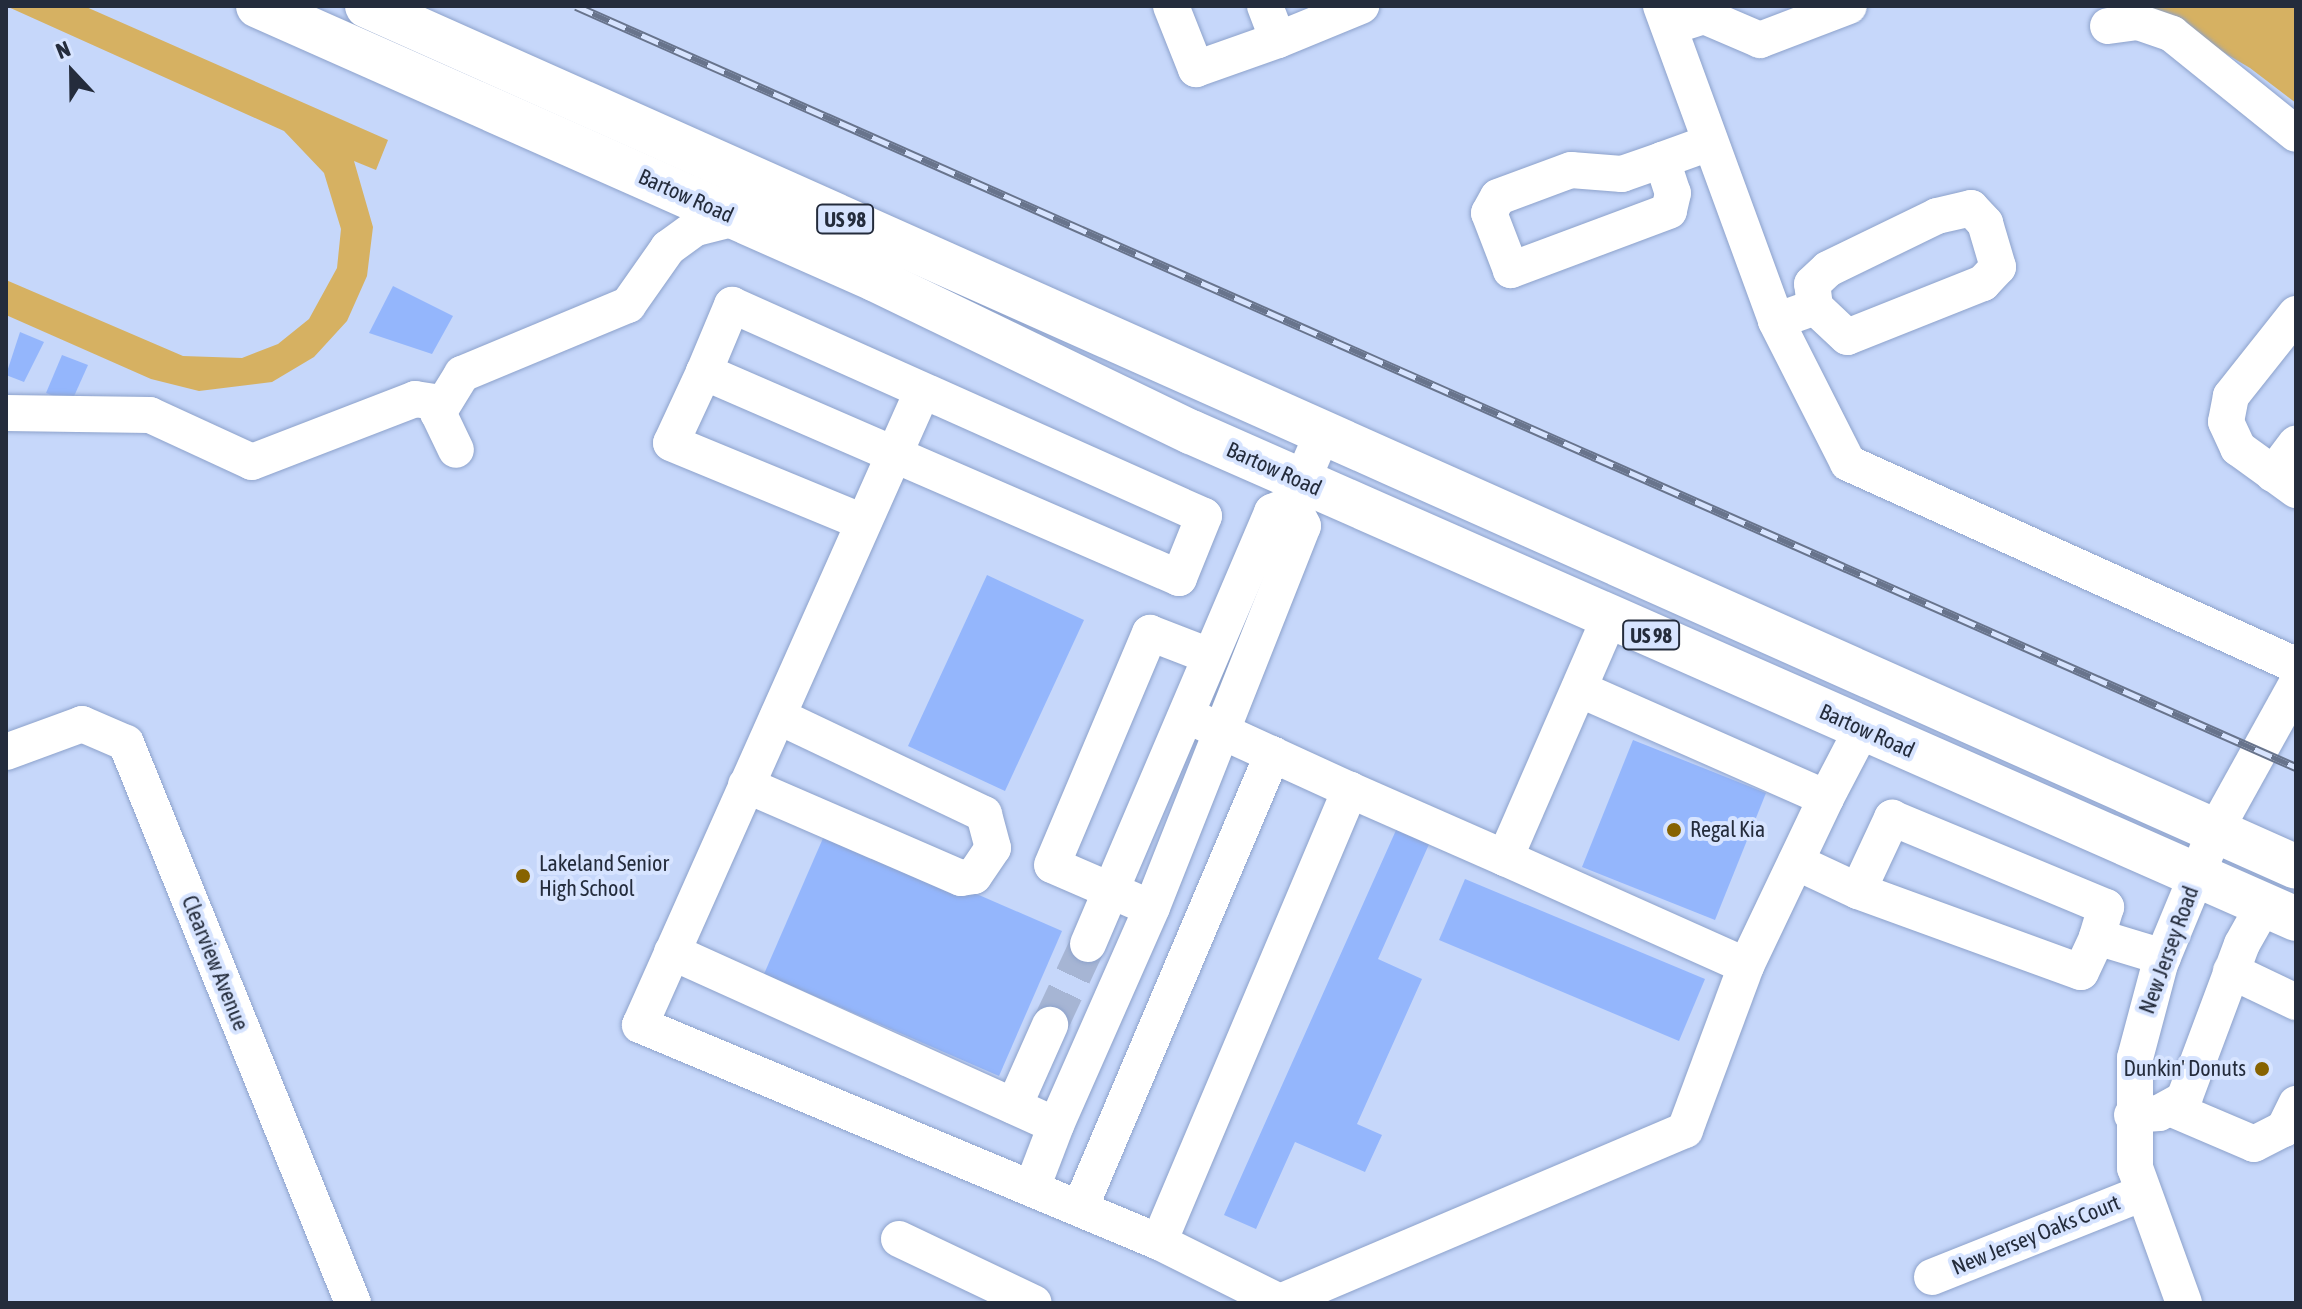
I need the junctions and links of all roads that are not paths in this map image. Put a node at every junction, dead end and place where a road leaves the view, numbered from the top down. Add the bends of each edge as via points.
1 (258, 6) edge
2 (367, 6) edge
3 (1171, 6) edge
4 (1265, 6) edge
5 (1361, 6) edge
6 (1849, 6) edge
7 (1705, 11) edge
8 (1665, 16) edge
9 (2108, 26) dead end
10 (1278, 40) junction
11 (2296, 134) edge
12 (1709, 143) junction
13 (1662, 160) junction
14 (736, 218) junction
15 (1815, 307) junction
16 (2296, 314) edge
17 (1776, 321) junction
18 (704, 372) junction
19 (922, 392) junction
20 (6, 413) edge
21 (438, 413) junction
22 (1321, 437) junction
23 (2296, 444) edge
24 (456, 450) dead end
25 (894, 455) junction
26 (2284, 482) edge
27 (1297, 493) junction
28 (863, 522) junction
29 (1610, 617) junction
30 (1207, 655) junction
31 (2296, 665) edge
32 (2296, 685) edge
33 (1579, 689) junction
34 (1186, 715) junction
35 (778, 716) junction
36 (1862, 729) junction
37 (1224, 731) junction
38 (6, 752) edge
39 (1273, 754) junction
40 (746, 785) junction
41 (1350, 790) junction
42 (1826, 798) junction
43 (2215, 831) junction
44 (1505, 858) junction
45 (1796, 862) junction
46 (2296, 867) edge
47 (2197, 874) junction
48 (1858, 891) junction
49 (1112, 893) junction
50 (1152, 907) junction
51 (2280, 912) edge
52 (2097, 937) junction
53 (1088, 944) tunnel mouth
54 (672, 952) junction
55 (2163, 957) junction
56 (1746, 966) junction
57 (2231, 971) junction
58 (2296, 1002) edge
59 (1050, 1025) tunnel mouth
60 (2296, 1104) edge
61 (1014, 1106) junction
62 (2172, 1109) junction
63 (2132, 1115) junction
64 (1056, 1125) junction
65 (1032, 1188) junction
66 (2141, 1194) junction
67 (1080, 1208) junction
68 (899, 1239) dead end
69 (1159, 1242) junction
70 (1932, 1277) dead end
71 (353, 1303) edge
72 (1034, 1303) edge
73 (1279, 1303) edge
74 (2184, 1303) edge

1 - 14 main road, Bartow Road / US 98
2 - 22 main road, Bartow Road / US 98
3 - 10 street via 1196,69
4 - 10 street
5 - 10 street
6 - 7 street via 1760,40
7 - 8 street
8 - 12 street
9 - 11 street via 2138,22 2172,34
12 - 13 street
12 - 17 street
13 - 13 street via 1673,193 1669,211 1511,270 1489,213 1498,197 1571,170 1622,174
14 - 21 street via 696,228 668,248 628,305 462,374
14 - 27 main road, Bartow Road / US 98
15 - 15 street via 1847,337 1983,283 1998,267 1985,223 1971,208 1937,216 1828,269 1812,284
15 - 17 street
16 - 26 street via 2231,396 2226,422 2238,448
17 - 31 street via 1848,463
18 - 19 street via 732,305
18 - 25 street
18 - 28 street via 671,443
19 - 25 street
19 - 25 street via 1204,516 1179,578
20 - 21 street via 150,415 252,462 415,399 433,402
21 - 24 street
22 - 27 street
22 - 43 main road, Bartow Road / US 98
23 - 26 street
25 - 28 street
27 - 29 main road, Bartow Road / US 98
27 - 30 street via 1272,512
27 - 37 street via 1303,526
28 - 35 street
29 - 33 street
29 - 36 main road, Bartow Road / US 98
30 - 34 street
30 - 49 street via 1150,633 1052,865
32 - 43 street, New Jersey Road
33 - 42 street
33 - 44 street
34 - 37 street
34 - 49 street
35 - 40 street
35 - 40 street via 984,814 993,848 974,876 961,878
36 - 42 street
36 - 47 main road, Bartow Road / US 98
37 - 39 street
37 - 50 street
38 - 71 street, Clearview Avenue via 82,724 126,743
39 - 41 street
39 - 67 street
40 - 54 street
41 - 44 street
41 - 69 street
42 - 45 street
43 - 46 main road, Bartow Road / US 98
43 - 47 street, New Jersey Road
44 - 56 street
45 - 48 street
45 - 56 street
47 - 51 main road, Bartow Road / US 98
47 - 55 street, New Jersey Road
48 - 52 street via 2081,972
48 - 52 street via 1892,818 2106,907
49 - 50 street
49 - 53 street
50 - 64 street
51 - 57 street
52 - 55 street
54 - 61 street
54 - 65 street via 640,1025
55 - 63 street, New Jersey Road via 2135,1058
56 - 73 street via 1685,1130
57 - 58 street
57 - 62 street via 2189,1087
59 - 61 street
60 - 62 street via 2284,1129 2254,1144
61 - 64 street
62 - 63 street
63 - 66 street, New Jersey Road
64 - 65 street
65 - 67 street
66 - 70 street, New Jersey Oaks Court
66 - 74 street, New Jersey Road
67 - 69 street
68 - 72 street
69 - 73 street

